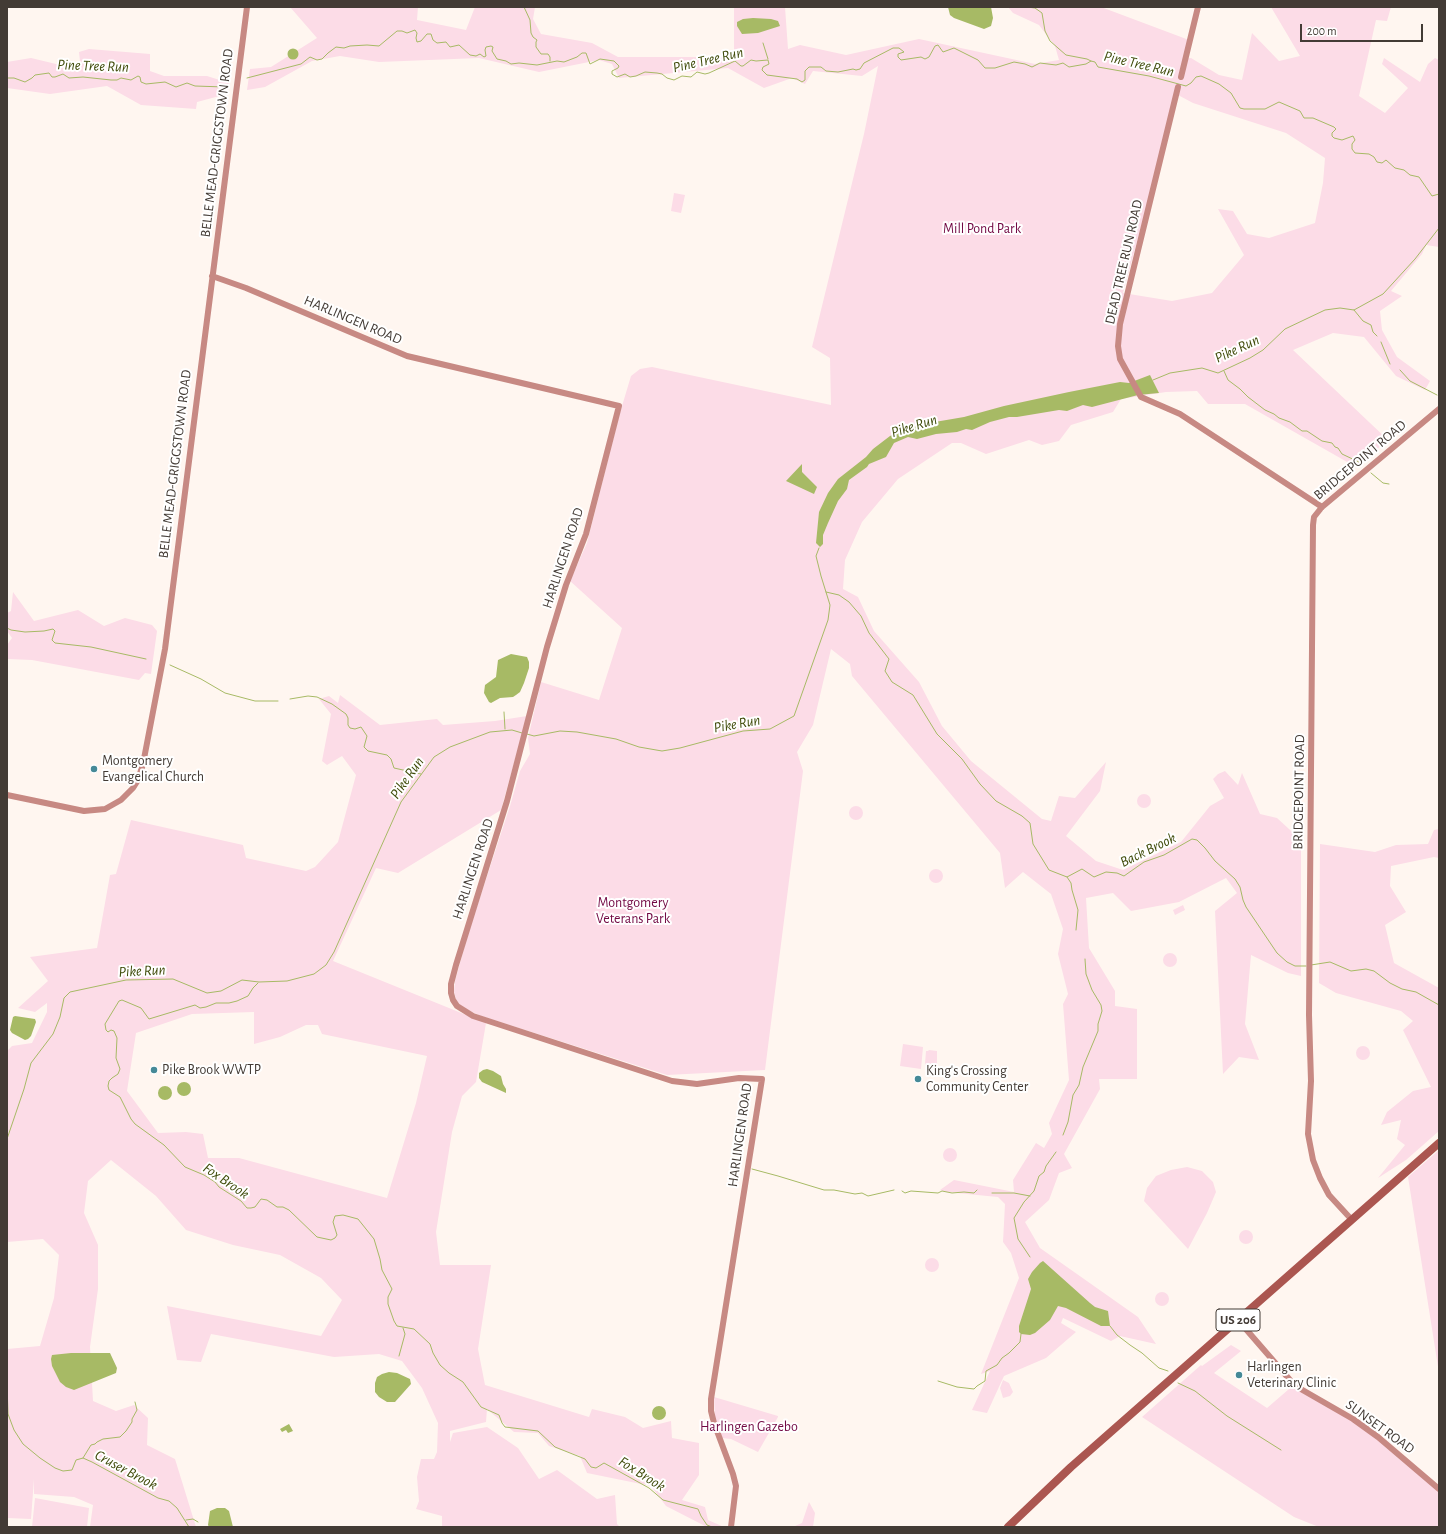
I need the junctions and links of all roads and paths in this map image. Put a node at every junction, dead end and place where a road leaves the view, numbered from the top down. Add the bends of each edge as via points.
1 (247, 7) edge
2 (1198, 7) edge
3 (1181, 77) dead end
4 (1178, 87) dead end
5 (212, 276) junction
6 (1439, 409) edge
7 (1322, 507) junction
8 (7, 795) edge
9 (1439, 1143) edge
10 (1352, 1220) junction
11 (1238, 1320) junction
12 (1439, 1489) edge
13 (731, 1527) edge
14 (1008, 1527) edge

1 - 5 street, BELLE MEAD-GRIGGSTOWN ROAD
2 - 3 street
4 - 7 street, DEAD TREE RUN ROAD via 1120,324 1119,355 1140,395 1145,399 1180,414
5 - 8 street, BELLE MEAD-GRIGGSTOWN ROAD via 162,664 138,780 121,800 96,810 84,811
5 - 13 street, HARLINGEN ROAD via 259,293 403,354 619,406 587,530 564,592 538,678 501,821 473,906 451,989 455,1003 461,1009 480,1018 672,1081 697,1084 739,1078 762,1079 711,1399 714,1423 736,1486
6 - 7 street, BRIDGEPOINT ROAD
7 - 10 street, BRIDGEPOINT ROAD via 1314,517 1313,525 1311,1082 1308,1126 1309,1146 1316,1170 1329,1195
9 - 10 highway, US 206
10 - 11 highway, US 206
11 - 12 street, SUNSET ROAD via 1299,1388 1378,1437
11 - 14 highway, US 206 via 1071,1467

